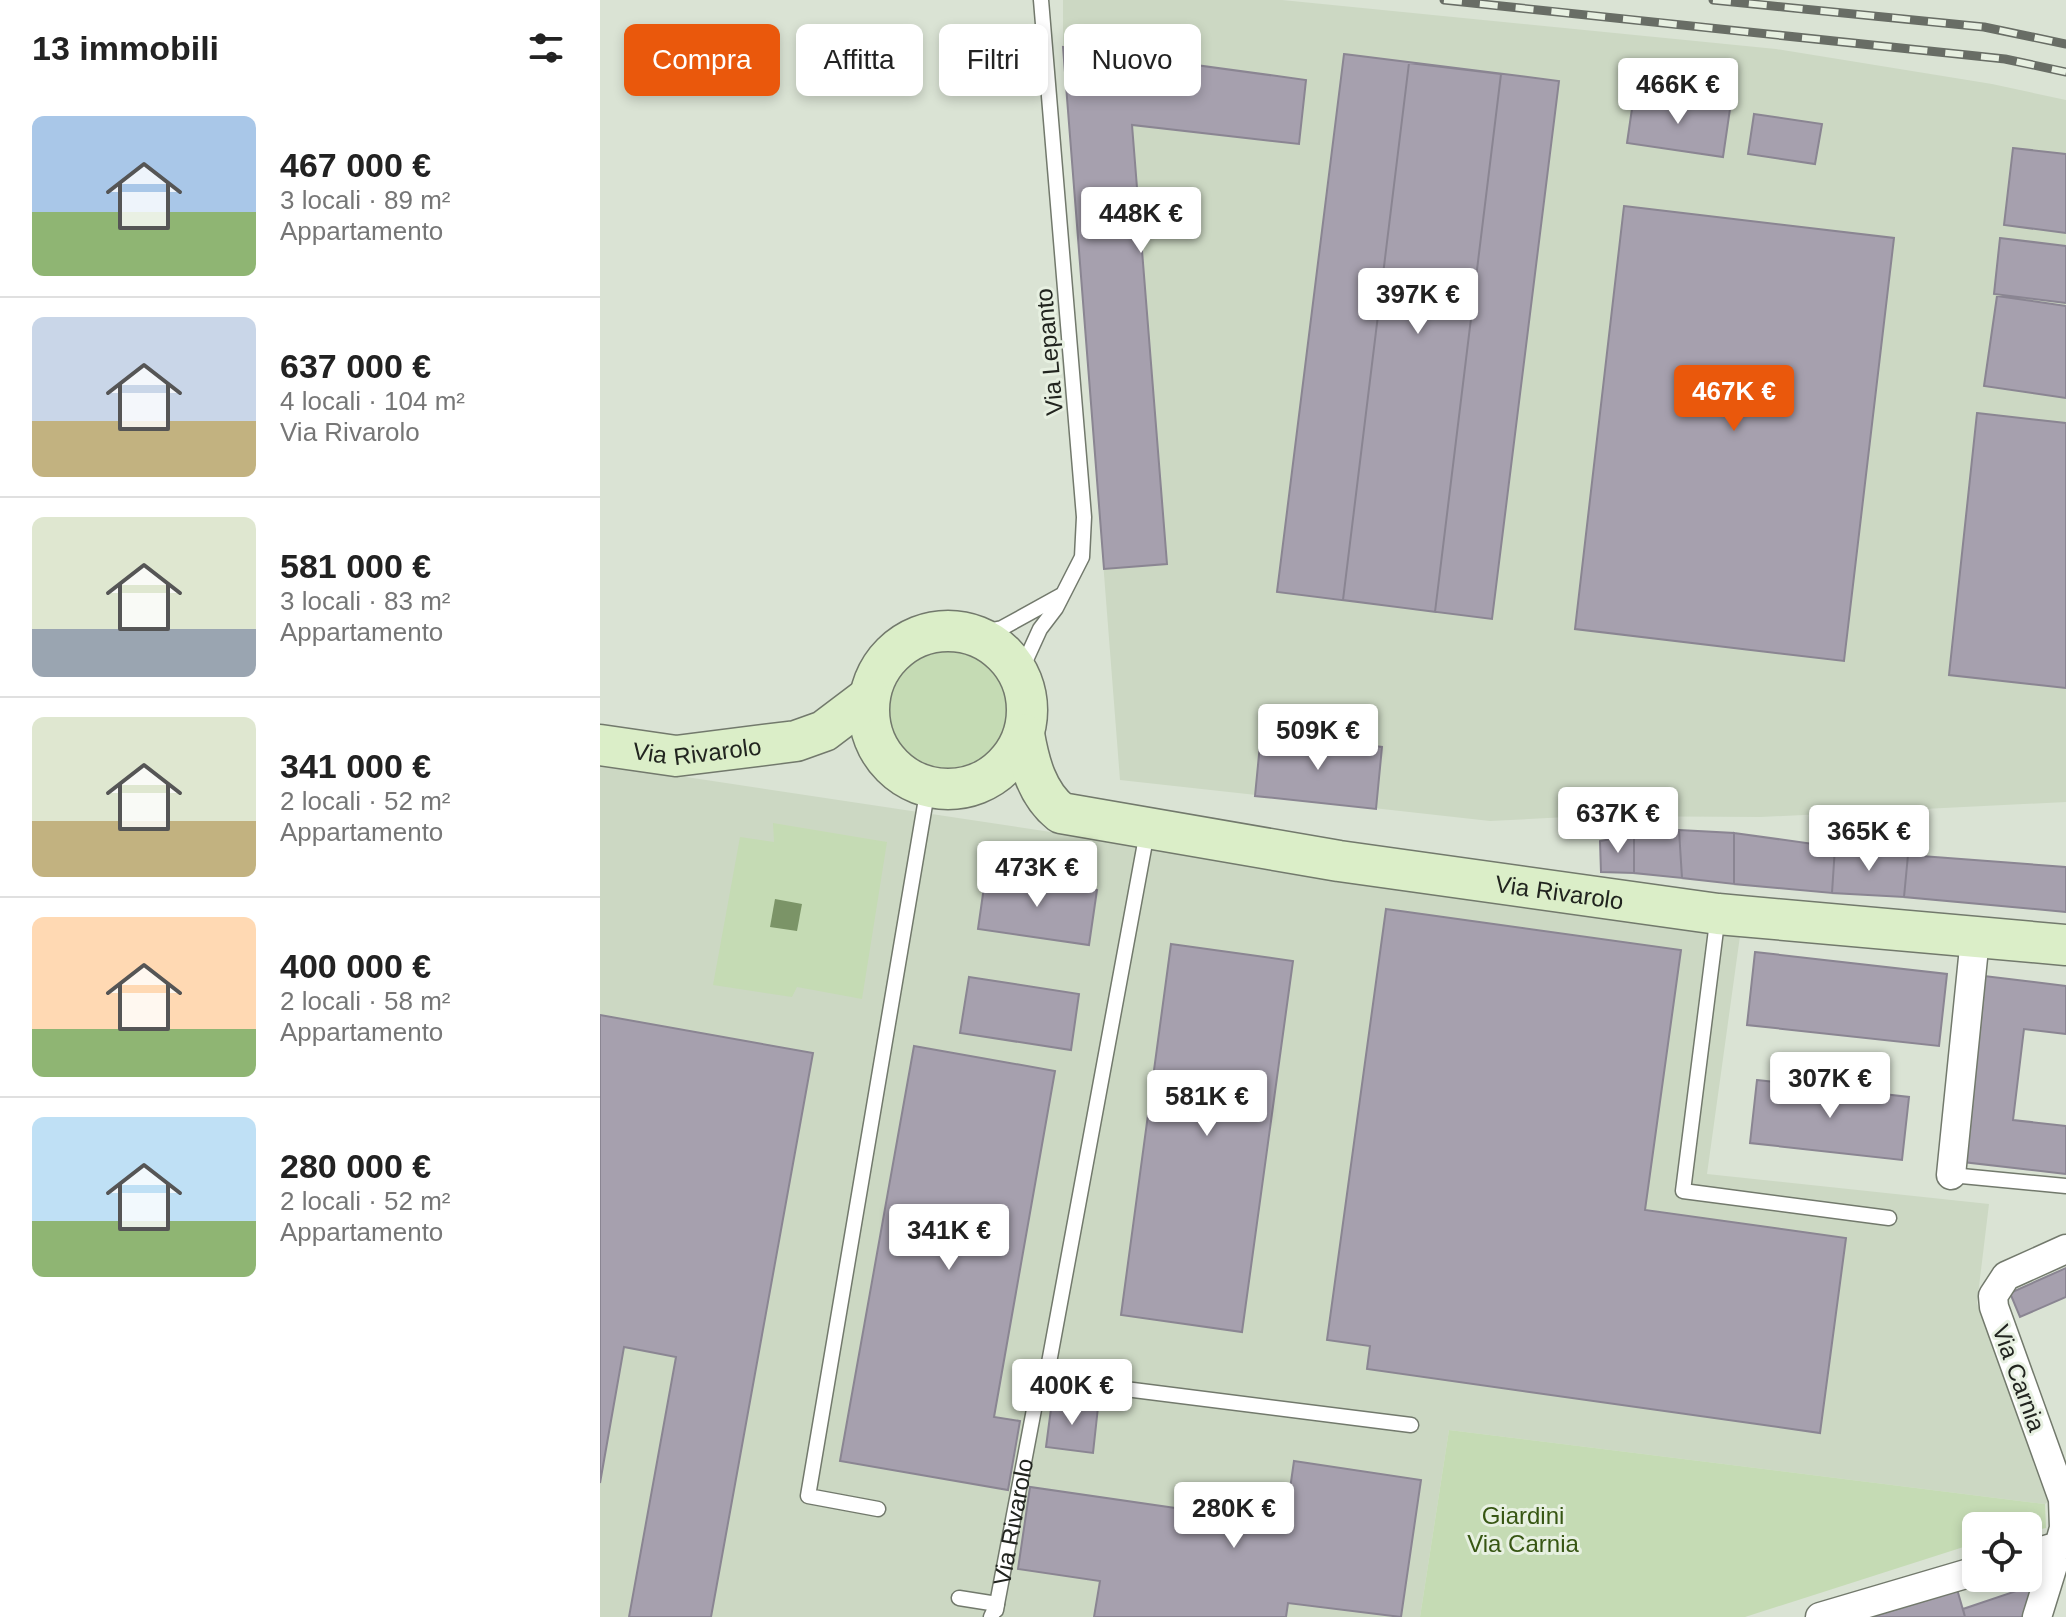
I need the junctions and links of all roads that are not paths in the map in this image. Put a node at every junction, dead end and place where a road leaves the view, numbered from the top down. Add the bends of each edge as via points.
1 (1041, 0) edge
2 (1064, 593) junction
3 (972, 634) junction
4 (1019, 675) junction
5 (869, 697) junction
6 (1024, 734) junction
7 (796, 741) junction
8 (600, 745) edge
9 (886, 760) junction
10 (981, 783) junction
11 (928, 787) junction
12 (1053, 807) junction
13 (1148, 828) junction
14 (1718, 914) junction
15 (1975, 938) junction
16 (2066, 945) edge
17 (1951, 1175) joint
18 (2066, 1186) edge
19 (1889, 1218) dead end
20 (2066, 1249) edge
21 (1046, 1379) junction
22 (1411, 1425) dead end
23 (878, 1509) dead end
24 (2059, 1546) junction
25 (2042, 1551) edge
26 (1962, 1575) edge
27 (959, 1598) dead end
28 (994, 1613) edge
29 (1820, 1617) edge
30 (2037, 1617) edge

1 - 2 lane, Via Lepanto via 1084,517 1082,557
2 - 3 lane via 1002,628
2 - 4 lane
3 - 4 main road, Via Rivarolo via 1008,657
3 - 5 main road, Via Rivarolo via 949,630 906,642 888,657
4 - 6 main road, Via Rivarolo via 1028,714
5 - 7 main road, Via Rivarolo via 824,731
5 - 9 main road via 871,730
6 - 10 main road, Via Rivarolo via 1000,771
6 - 12 main road, Via Rivarolo via 1029,764
7 - 8 main road, Via Rivarolo via 676,756
7 - 9 main road, Via Rivarolo via 837,744
9 - 11 main road, Via Rivarolo via 905,777
10 - 11 main road, Via Rivarolo via 964,789
10 - 12 main road, Via Rivarolo
11 - 23 lane via 808,1496
12 - 13 main road, Via Rivarolo via 1061,813
13 - 14 main road, Via Rivarolo via 1401,871
13 - 21 lane, Via Rivarolo
14 - 15 main road, Via Rivarolo
14 - 19 lane via 1683,1191
15 - 16 main road, Via Rivarolo
15 - 17 street
17 - 18 lane
20 - 24 street, Via Carnia via 2006,1276 1993,1296 2063,1499
21 - 22 lane
21 - 28 lane, Via Rivarolo via 1036,1399
24 - 25 street
24 - 30 street, Via Carnia
26 - 29 street
27 - 28 lane

